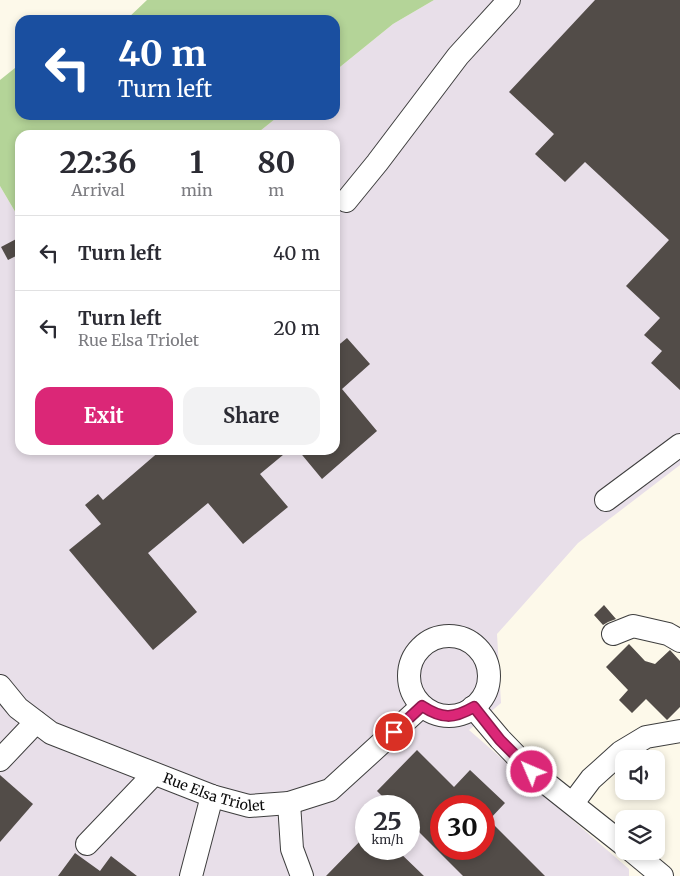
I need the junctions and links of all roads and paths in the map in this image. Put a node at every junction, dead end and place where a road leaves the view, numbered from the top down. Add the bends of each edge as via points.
1 (509, 0) edge
2 (346, 202) dead end
3 (680, 445) edge
4 (606, 500) dead end
5 (612, 634) dead end
6 (680, 641) edge
7 (0, 686) edge
8 (422, 706) junction
9 (474, 707) junction
10 (36, 722) junction
11 (680, 731) edge
12 (0, 760) edge
13 (154, 774) junction
14 (212, 796) junction
15 (289, 803) junction
16 (573, 803) junction
17 (615, 838) edge
18 (87, 844) dead end
19 (643, 860) edge
20 (191, 876) edge
21 (302, 876) edge
22 (662, 876) edge

1 - 2 street via 458,56
3 - 4 street
5 - 6 street via 633,626 668,634
7 - 10 street, Rue Elsa Triolet via 18,708
8 - 9 street via 434,714 447,716 461,714
8 - 9 street via 413,695 409,681 410,662 421,646 437,637 456,636 473,644 483,655 488,668 488,683
8 - 15 street, Rue Elsa Triolet via 330,790
9 - 16 street via 500,740 532,772
10 - 12 street
10 - 13 street, Rue Elsa Triolet via 51,733
11 - 16 street via 646,737 621,752 591,779
13 - 14 street, Rue Elsa Triolet
13 - 18 street
14 - 15 street, Rue Elsa Triolet via 249,806
14 - 20 street
15 - 21 street via 292,848
16 - 17 street
19 - 22 street

